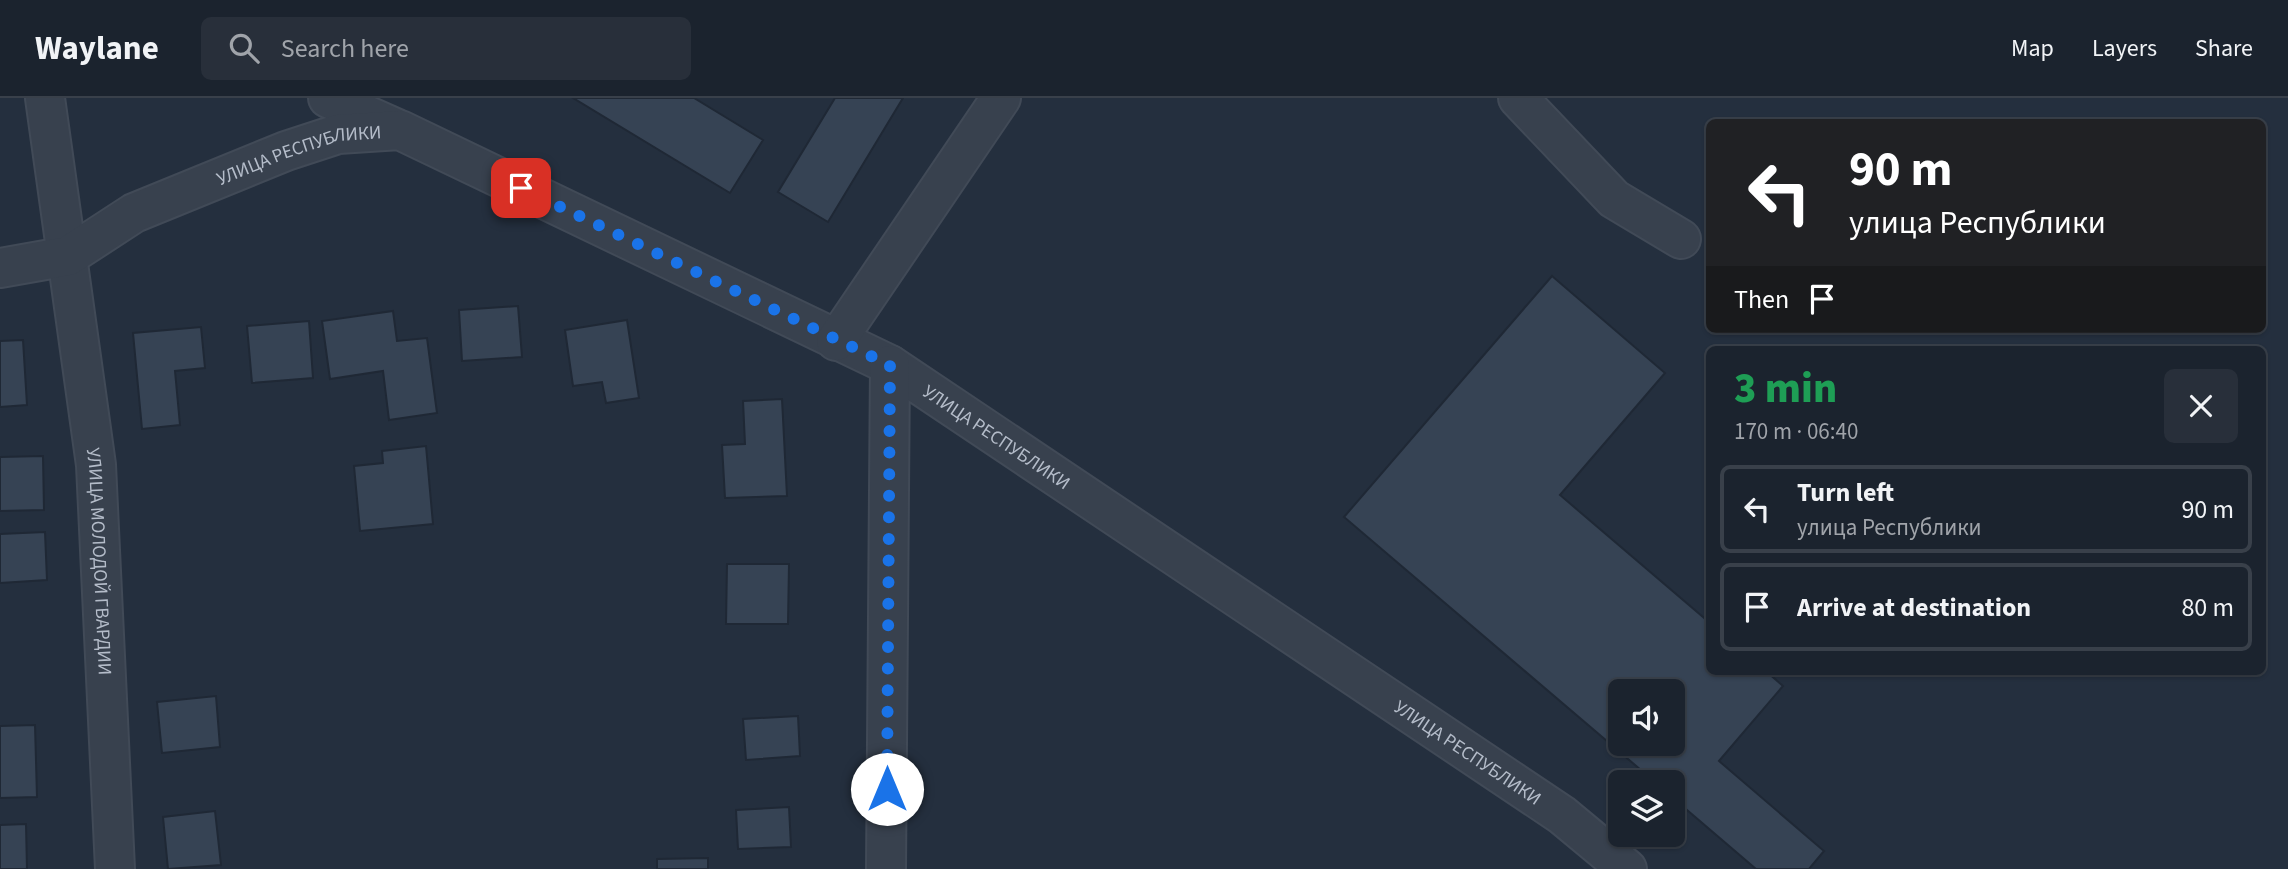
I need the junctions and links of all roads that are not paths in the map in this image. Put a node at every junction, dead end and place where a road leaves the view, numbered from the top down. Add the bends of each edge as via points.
1 (44, 98) edge
2 (328, 98) edge
3 (1000, 98) edge
4 (1518, 98) edge
5 (400, 130) junction
6 (1681, 239) dead end
7 (68, 256) junction
8 (0, 268) edge
9 (836, 341) junction
10 (890, 365) junction
11 (115, 869) edge
12 (886, 869) edge
13 (1627, 869) edge

1 - 7 street, УЛИЦА МОЛОДОЙ ГВАРДИИ
2 - 5 street
3 - 9 street
4 - 6 street via 1614,199
5 - 7 street, УЛИЦА РЕСПУБЛИКИ via 338,134 286,151 134,213
5 - 9 street, УЛИЦА РЕСПУБЛИКИ
7 - 8 street, УЛИЦА РЕСПУБЛИКИ
7 - 11 street, УЛИЦА МОЛОДОЙ ГВАРДИИ via 96,465
9 - 10 street, УЛИЦА РЕСПУБЛИКИ
10 - 12 street
10 - 13 street, УЛИЦА РЕСПУБЛИКИ via 1562,815

